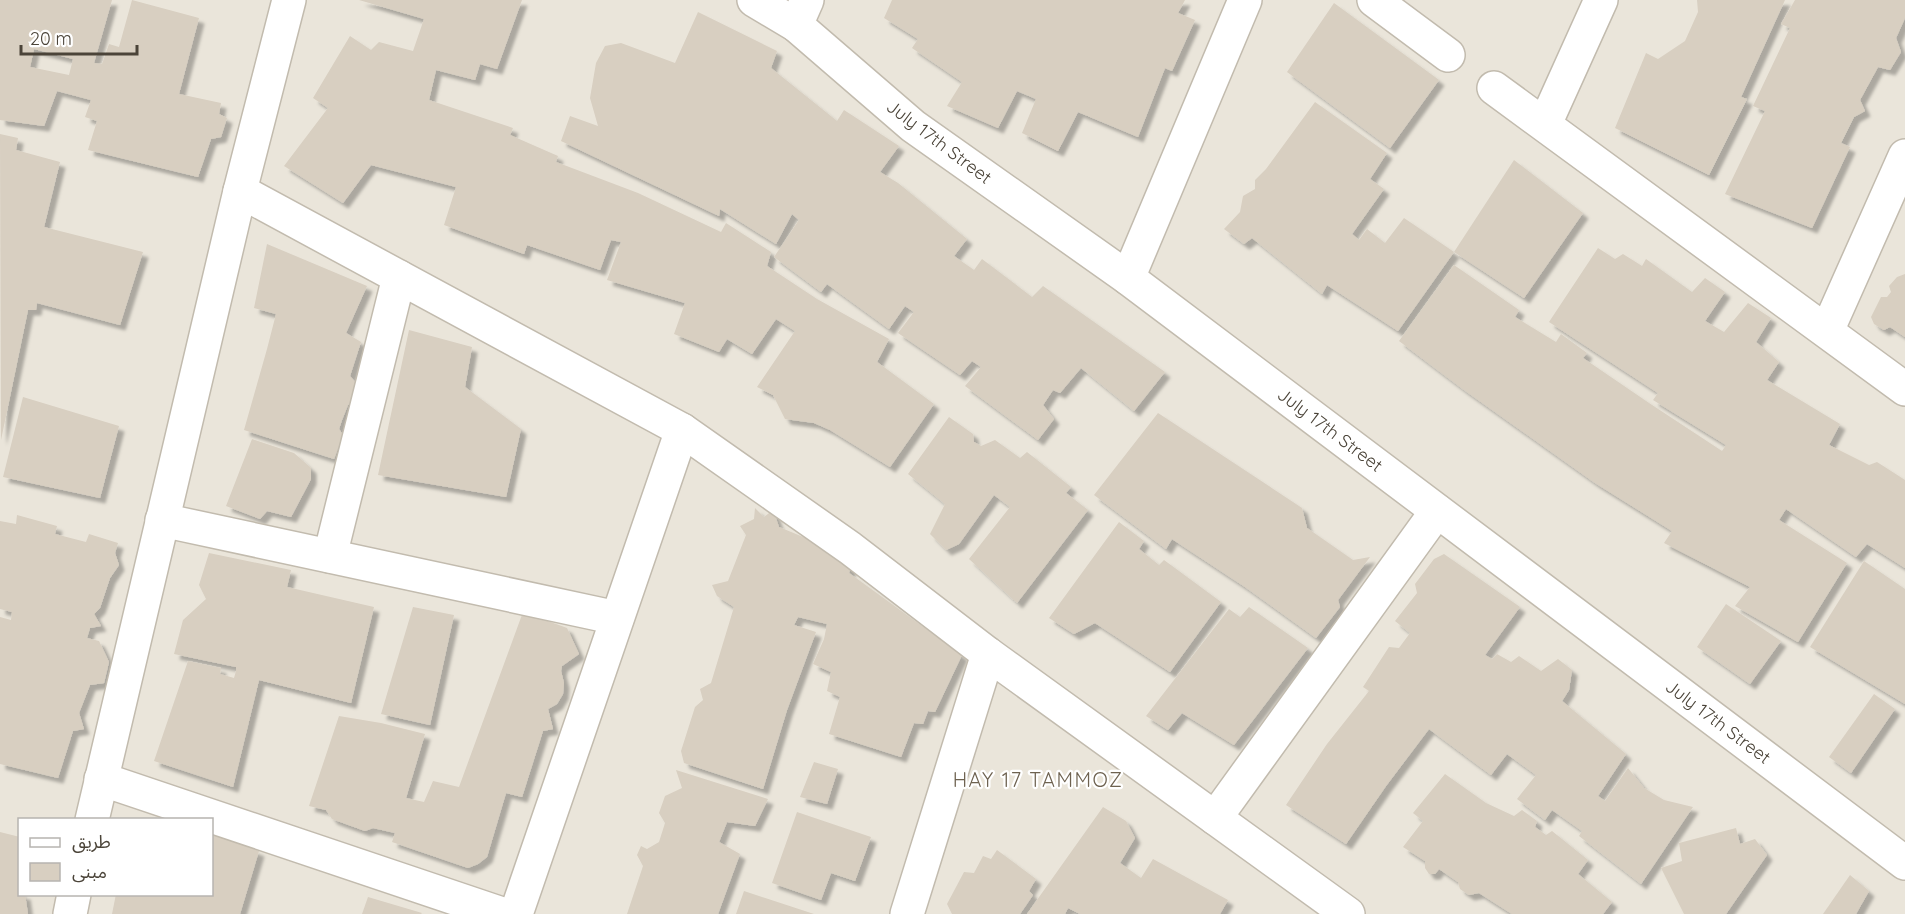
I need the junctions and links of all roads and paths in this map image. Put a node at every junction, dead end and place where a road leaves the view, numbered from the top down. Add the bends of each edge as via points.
1 (289, 0) edge
2 (754, 0) edge
3 (1245, 0) edge
4 (1374, 0) edge
5 (1601, 0) edge
6 (801, 13) edge
7 (1448, 55) dead end
8 (1494, 88) dead end
9 (1545, 124) junction
10 (1905, 156) edge
11 (240, 191) junction
12 (399, 277) junction
13 (1128, 278) junction
14 (1827, 331) junction
15 (1905, 389) edge
16 (682, 430) junction
17 (1437, 511) junction
18 (162, 520) junction
19 (330, 556) junction
20 (617, 618) junction
21 (988, 654) junction
22 (101, 779) junction
23 (92, 818) edge
24 (1215, 818) junction
25 (1905, 863) edge
26 (74, 896) edge
27 (70, 914) edge
28 (502, 914) edge
29 (516, 914) edge
30 (908, 914) edge
31 (1348, 914) edge

1 - 11 street
2 - 6 street, July 17th Street
3 - 13 street
4 - 7 street
5 - 9 street
6 - 13 street, July 17th Street via 913,126
8 - 9 street
9 - 14 street
10 - 14 street
11 - 12 street
11 - 18 street
12 - 16 street
12 - 19 street
13 - 17 street, July 17th Street
14 - 15 street
16 - 20 street
16 - 21 street via 850,548
17 - 24 street
17 - 25 street, July 17th Street
18 - 19 street
18 - 22 street
19 - 20 street
20 - 29 street
21 - 24 street
21 - 30 street
22 - 23 street
22 - 28 street
24 - 31 street
26 - 27 street

